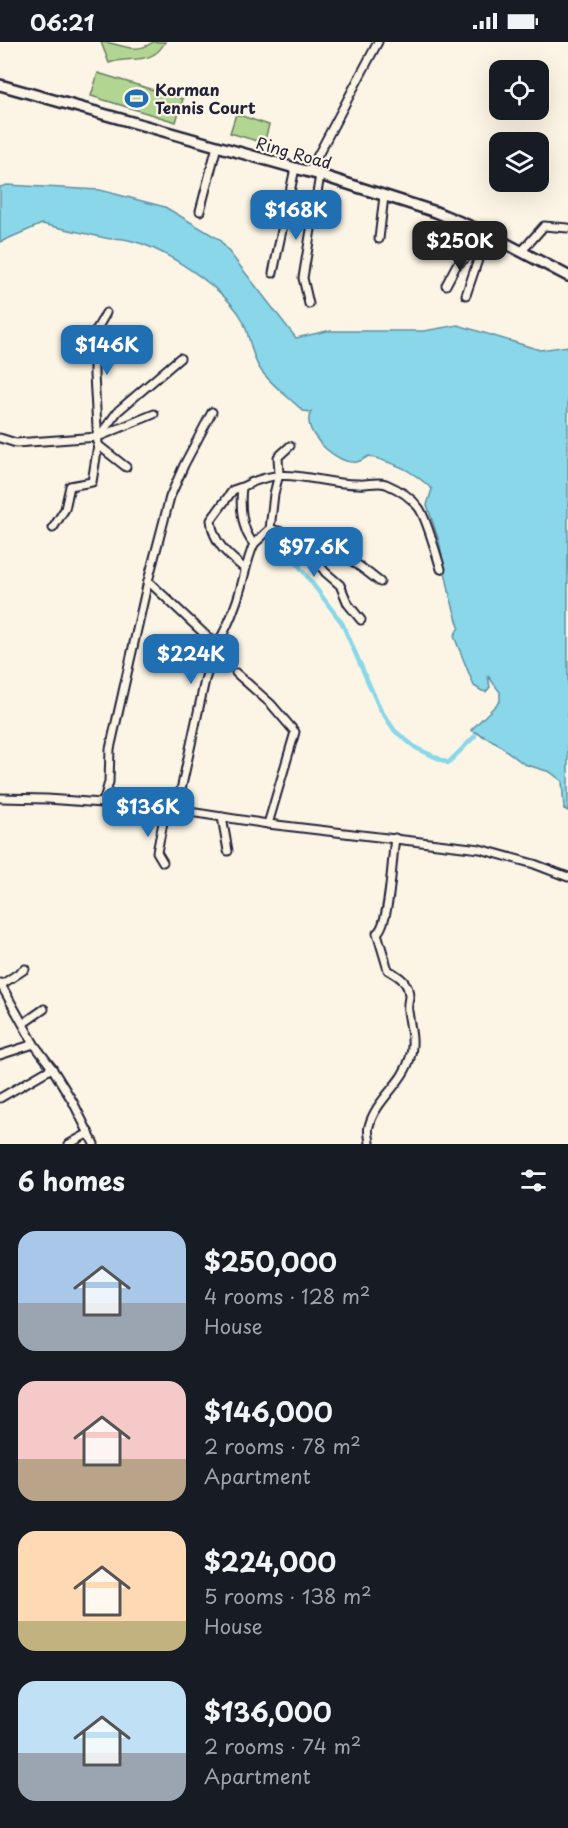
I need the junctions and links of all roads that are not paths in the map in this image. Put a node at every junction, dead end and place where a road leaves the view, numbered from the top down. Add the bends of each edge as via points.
1 (378, 42) edge
2 (0, 85) edge
3 (217, 146) junction
4 (296, 168) junction
5 (309, 172) junction
6 (320, 176) junction
7 (384, 196) junction
8 (200, 211) dead end
9 (568, 228) edge
10 (484, 232) junction
11 (379, 239) dead end
12 (478, 247) junction
13 (522, 251) junction
14 (273, 273) dead end
15 (568, 276) edge
16 (446, 285) dead end
17 (466, 295) dead end
18 (309, 304) dead end
19 (106, 313) dead end
20 (180, 358) dead end
21 (212, 412) dead end
22 (154, 414) dead end
23 (0, 438) edge
24 (98, 441) junction
25 (290, 446) dead end
26 (126, 467) dead end
27 (279, 474) junction
28 (242, 487) junction
29 (53, 528) dead end
30 (270, 529) junction
31 (297, 535) junction
32 (254, 544) junction
33 (441, 568) dead end
34 (245, 569) junction
35 (148, 581) junction
36 (380, 582) dead end
37 (361, 620) dead end
38 (214, 648) junction
39 (236, 673) dead end
40 (0, 798) edge
41 (103, 803) junction
42 (157, 807) junction
43 (166, 808) junction
44 (222, 817) junction
45 (268, 824) junction
46 (395, 838) junction
47 (228, 851) dead end
48 (163, 862) dead end
49 (568, 877) edge
50 (24, 969) dead end
51 (1, 984) edge
52 (44, 1009) dead end
53 (24, 1023) junction
54 (34, 1044) junction
55 (0, 1055) edge
56 (52, 1068) junction
57 (0, 1098) edge
58 (89, 1133) junction
59 (69, 1144) edge
60 (94, 1144) edge
61 (370, 1144) edge

1 - 5 street
2 - 3 main road, Ring Road
3 - 4 main road, Ring Road
3 - 8 street
4 - 5 main road, Ring Road
4 - 14 street
5 - 6 main road, Ring Road
6 - 7 main road, Ring Road
6 - 18 street via 303,278
7 - 10 main road, Ring Road
7 - 11 street
9 - 13 street via 544,226
10 - 12 street
10 - 13 main road, Ring Road
12 - 16 street via 456,266
12 - 17 street via 480,254
13 - 15 main road, Ring Road
19 - 24 street via 94,334
20 - 24 street via 118,411
21 - 35 street via 170,497
22 - 24 street
23 - 24 street via 16,443
24 - 26 street
24 - 29 street via 92,482 70,486 65,509
25 - 27 street via 278,457
27 - 28 street
27 - 30 street
27 - 33 street via 380,483 405,494 420,509
28 - 32 street via 240,502 245,527
28 - 34 street via 233,490 211,520 212,533 221,548
30 - 31 street
30 - 32 street
31 - 36 street via 332,547
31 - 37 street via 340,585
32 - 34 street
34 - 38 street via 226,630
35 - 38 street via 213,642
35 - 41 street via 110,749 109,782
38 - 42 street via 181,790 172,801
39 - 45 street via 295,732
40 - 41 street
41 - 42 street
42 - 43 street
43 - 44 street
43 - 48 street via 157,852
44 - 45 street
44 - 47 street
45 - 46 street
46 - 49 street via 480,849
46 - 61 street via 388,905 382,930 377,933 388,970 408,987 411,1056 371,1120
50 - 51 street
51 - 53 street
52 - 53 street
53 - 54 street
54 - 55 street
54 - 56 street
56 - 57 street
56 - 58 street
58 - 59 street
58 - 60 street

